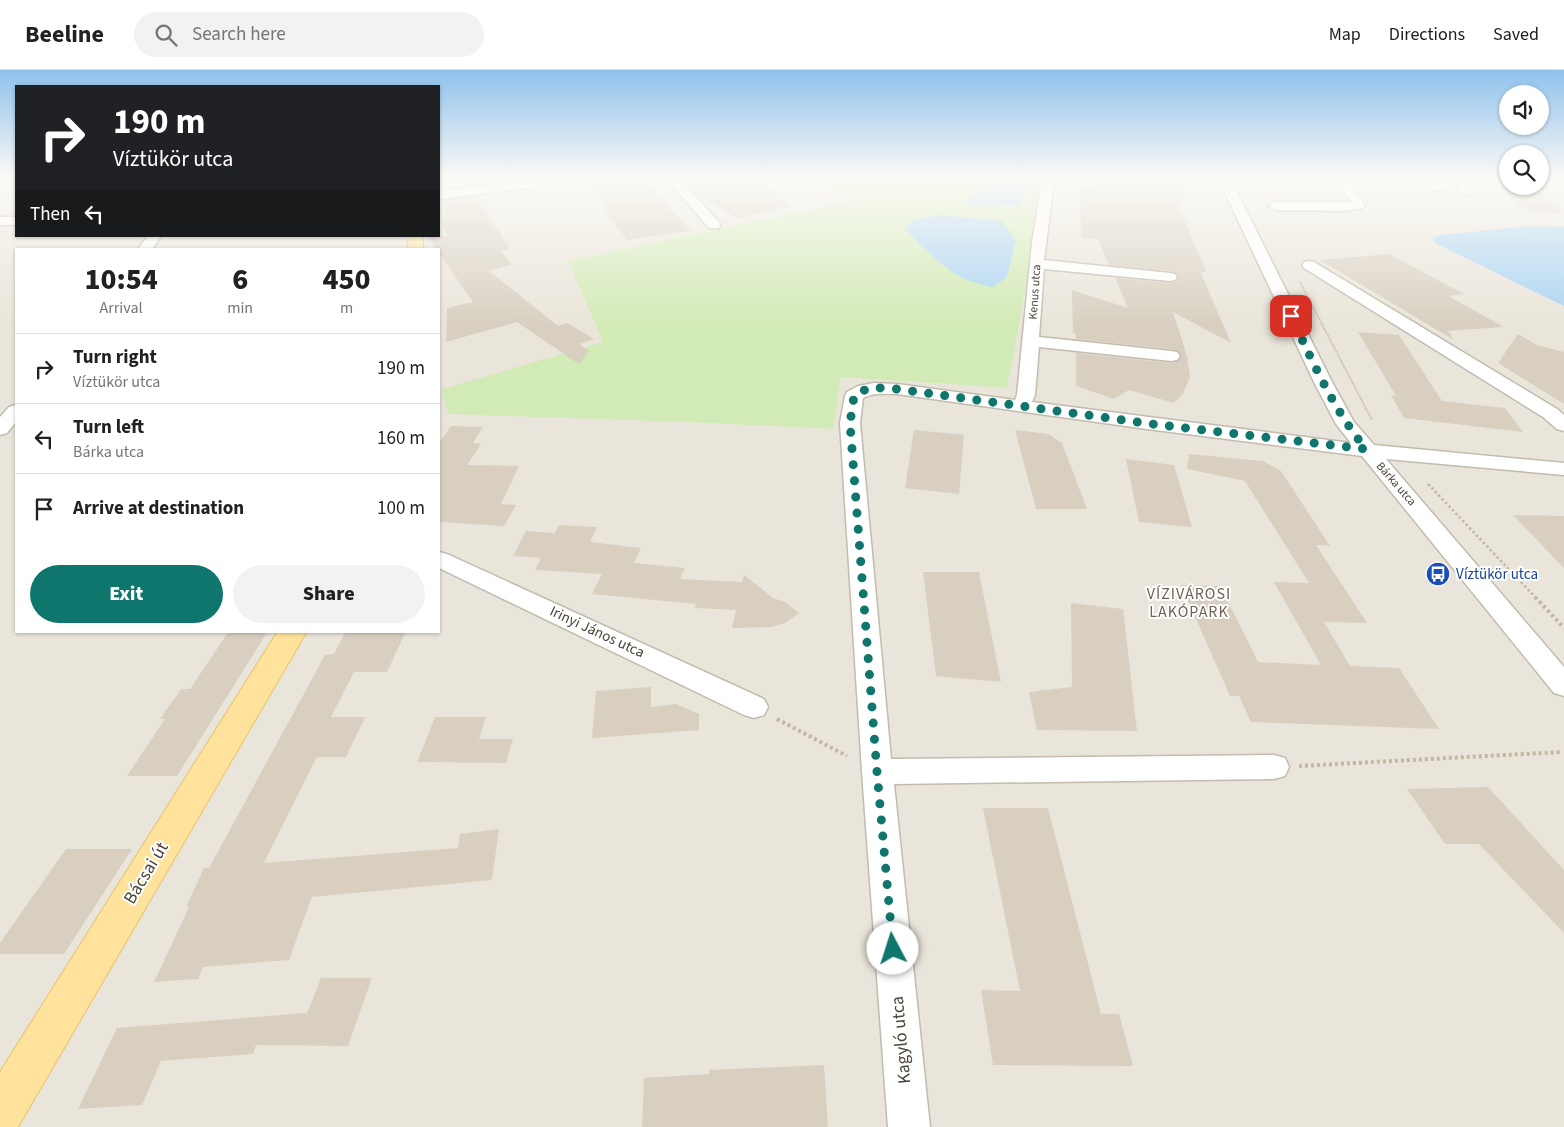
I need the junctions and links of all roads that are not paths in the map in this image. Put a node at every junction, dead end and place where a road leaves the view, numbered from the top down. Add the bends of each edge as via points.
1 (1041, 227) edge
2 (1248, 227) edge
3 (153, 237) edge
4 (146, 248) edge
5 (1038, 264) junction
6 (1310, 264) dead end
7 (1170, 276) dead end
8 (1032, 341) junction
9 (1171, 356) dead end
10 (1021, 406) junction
11 (12, 412) edge
12 (1564, 425) edge
13 (0, 429) edge
14 (1366, 449) junction
15 (1564, 469) edge
16 (440, 559) edge
17 (292, 633) edge
18 (1564, 686) edge
19 (754, 707) road end
20 (1274, 767) road end
21 (877, 772) junction
22 (0, 1114) edge
23 (909, 1127) edge

1 - 5 street, Kenus utca
2 - 14 street, Bárka utca via 1323,382 1346,424
3 - 4 street
5 - 7 street
5 - 8 street, Kenus utca
6 - 12 street via 1550,413
8 - 9 street
8 - 10 street, Kenus utca via 1026,395
10 - 14 street
10 - 21 street, Kagyló utca via 897,389 863,389 854,396 850,423
11 - 13 street
14 - 15 street
14 - 18 street, Bárka utca
16 - 19 street, Irinyi János utca
17 - 22 main road, Bácsai út
20 - 21 street
21 - 23 street, Kagyló utca

